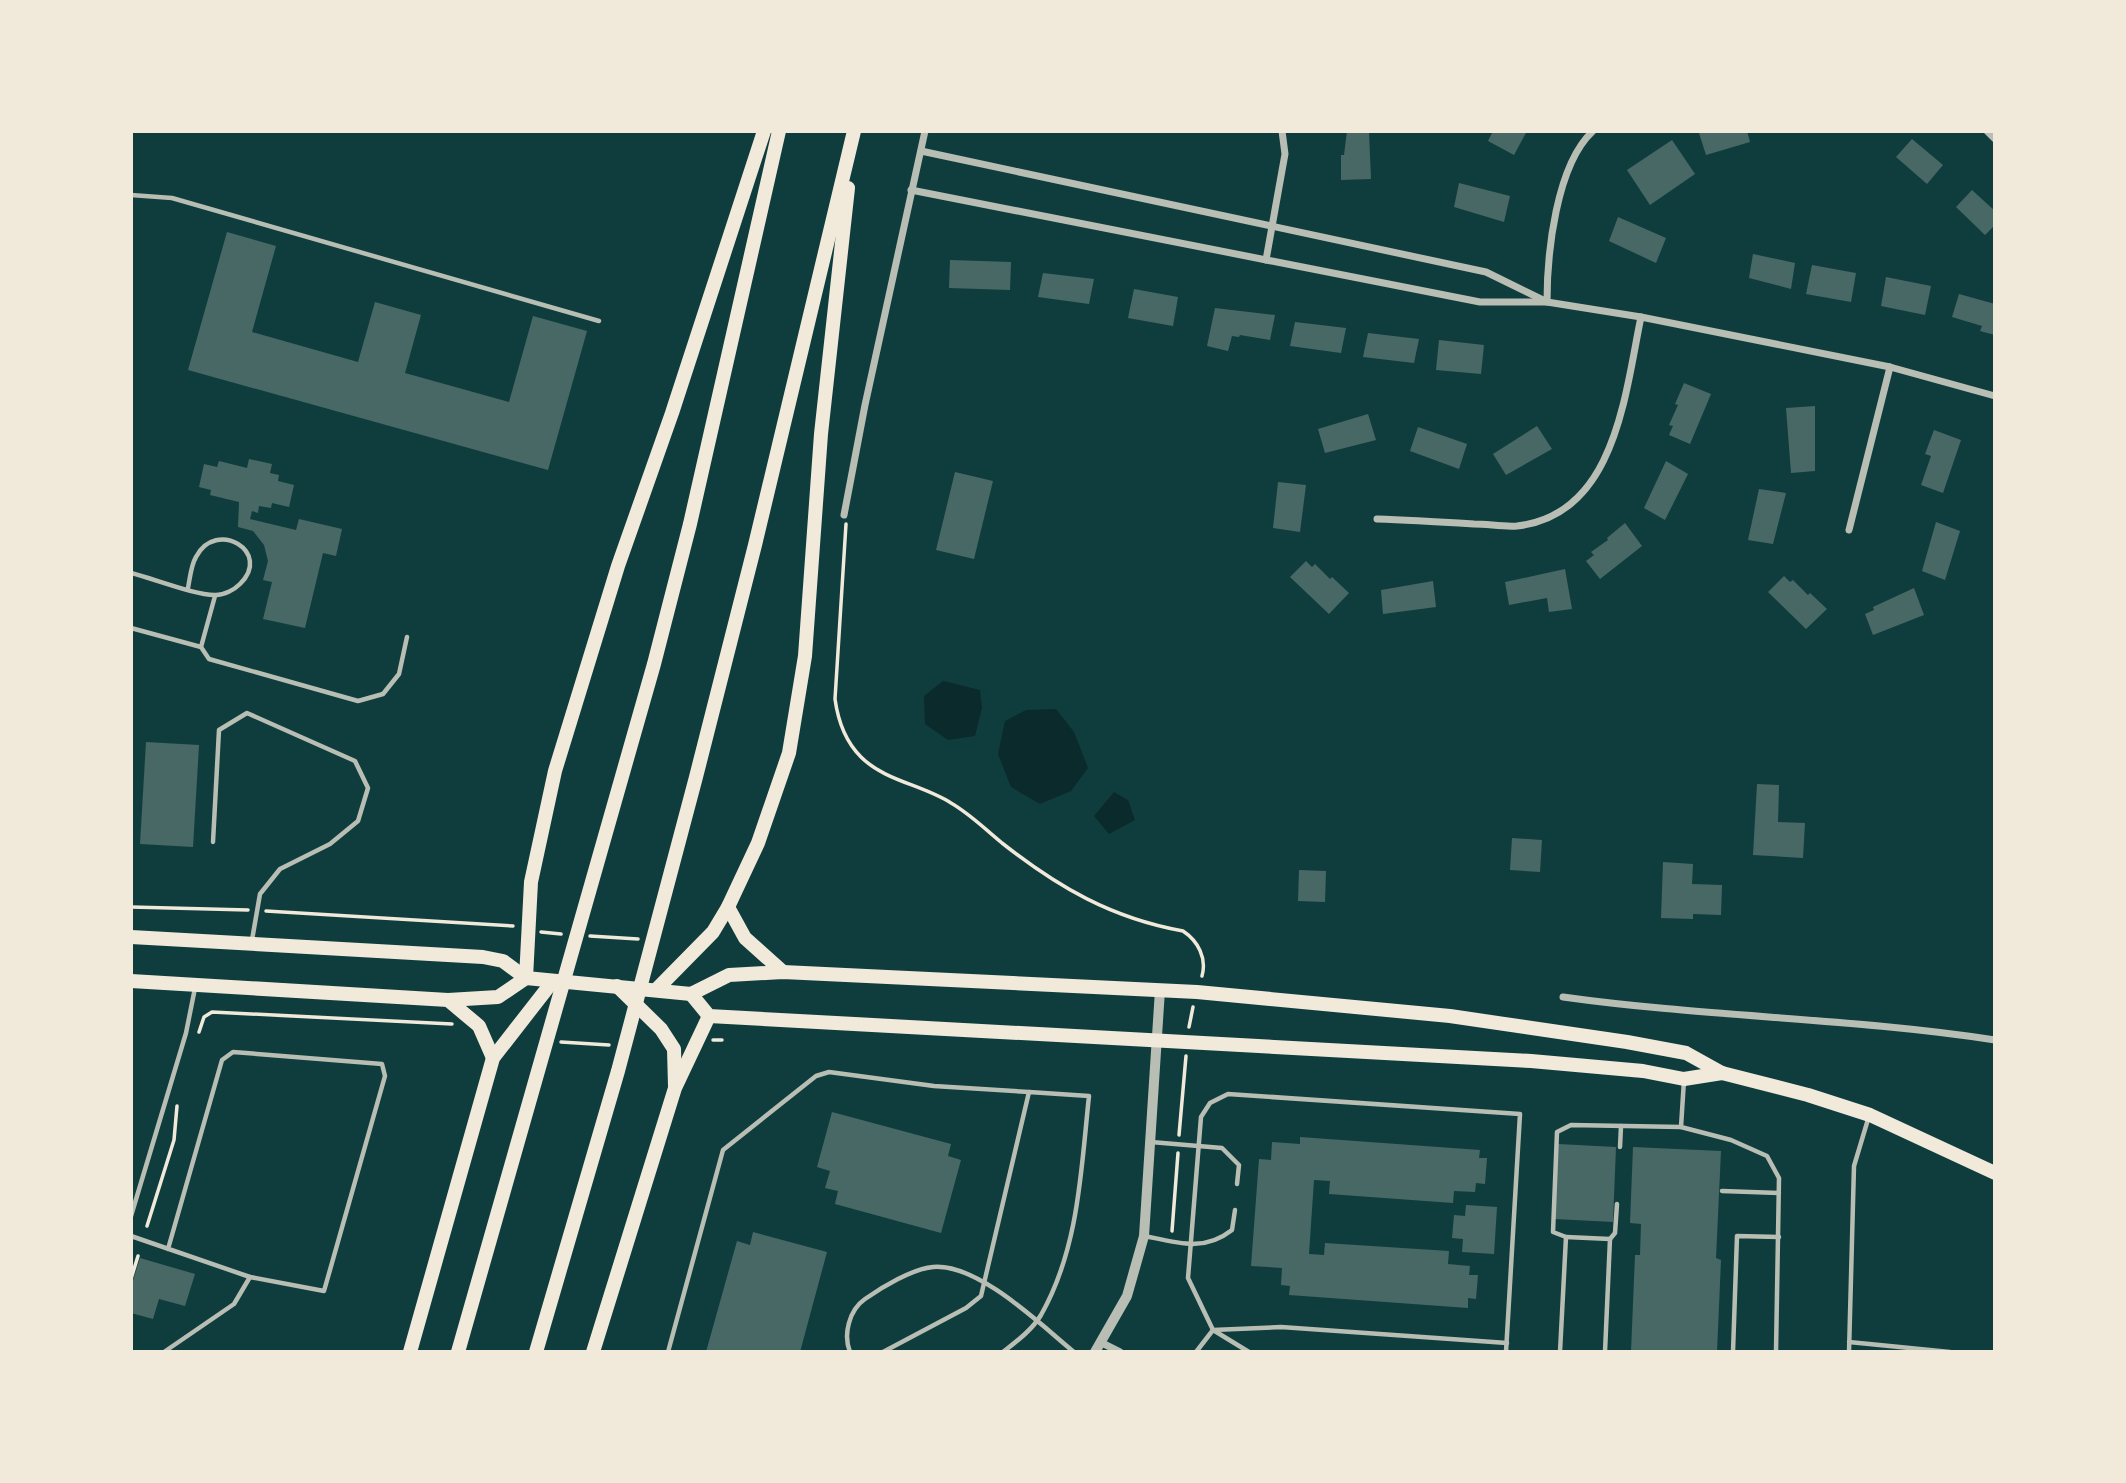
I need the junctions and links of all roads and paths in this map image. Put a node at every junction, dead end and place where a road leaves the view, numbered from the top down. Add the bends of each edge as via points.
1 (764, 131) edge
2 (779, 131) edge
3 (854, 131) edge
4 (925, 131) edge
5 (1282, 131) edge
6 (1592, 131) edge
7 (1987, 131) edge
8 (1995, 139) edge
9 (921, 151) junction
10 (911, 190) junction
11 (131, 195) edge
12 (1273, 226) junction
13 (1266, 260) junction
14 (1547, 302) junction
15 (1641, 317) junction
16 (599, 321) dead end
17 (1891, 367) junction
18 (1995, 396) edge
19 (844, 515) joint
20 (1377, 519) dead end
21 (1849, 530) dead end
22 (131, 573) edge
23 (188, 588) junction
24 (215, 596) junction
25 (131, 628) edge
26 (407, 637) dead end
27 (201, 647) junction
28 (213, 842) dead end
29 (131, 907) edge
30 (728, 907) junction
31 (257, 911) junction
32 (528, 930) junction
33 (567, 935) dead end
34 (580, 935) dead end
35 (131, 937) edge
36 (648, 940) dead end
37 (251, 944) junction
38 (1204, 969) dead end
39 (783, 972) junction
40 (526, 978) junction
41 (131, 981) edge
42 (547, 981) junction
43 (195, 986) junction
44 (617, 986) junction
45 (656, 990) junction
46 (1160, 990) junction
47 (685, 993) junction
48 (1563, 997) dead end
49 (449, 1000) junction
50 (709, 1016) junction
51 (462, 1024) dead end
52 (1157, 1039) junction
53 (1995, 1040) edge
54 (196, 1042) dead end
55 (555, 1042) dead end
56 (621, 1045) dead end
57 (494, 1058) junction
58 (1722, 1073) junction
59 (1684, 1079) junction
60 (675, 1087) junction
61 (1029, 1093) junction
62 (177, 1105) dead end
63 (1870, 1115) junction
64 (1621, 1126) junction
65 (1681, 1127) junction
66 (1152, 1142) junction
67 (1200, 1144) junction
68 (1620, 1147) dead end
69 (1995, 1173) edge
70 (1237, 1184) dead end
71 (1722, 1191) dead end
72 (1779, 1193) junction
73 (1617, 1204) dead end
74 (1234, 1210) dead end
75 (131, 1216) edge
76 (147, 1226) dead end
77 (131, 1236) edge
78 (1144, 1236) junction
79 (1566, 1237) junction
80 (1779, 1237) junction
81 (1611, 1239) junction
82 (1189, 1246) junction
83 (168, 1249) junction
84 (138, 1256) dead end
85 (250, 1277) junction
86 (131, 1279) edge
87 (985, 1280) junction
88 (1036, 1322) junction
89 (1213, 1330) junction
90 (1849, 1342) junction
91 (1507, 1343) junction
92 (1098, 1347) edge
93 (1912, 1350) edge
94 (164, 1352) edge
95 (410, 1352) edge
96 (458, 1352) edge
97 (536, 1352) edge
98 (593, 1352) edge
99 (668, 1352) edge
100 (850, 1352) edge
101 (883, 1352) edge
102 (1003, 1352) edge
103 (1074, 1352) edge
104 (1120, 1352) edge
105 (1196, 1352) edge
106 (1249, 1352) edge
107 (1506, 1352) edge
108 (1560, 1352) edge
109 (1605, 1352) edge
110 (1733, 1352) edge
111 (1776, 1352) edge
112 (1849, 1352) edge
113 (1950, 1352) edge

1 - 32 main road via 618,566 555,771 531,882
2 - 96 main road via 657,652
3 - 30 main road via 822,422 798,704 774,801
3 - 97 main road via 696,778 618,1071
4 - 9 street
5 - 12 street via 1285,154
6 - 14 street via 1565,176 1547,270
7 - 8 street
9 - 10 street
9 - 12 street
10 - 13 street
10 - 19 street
11 - 16 lane via 172,198
12 - 13 street
12 - 14 street via 1486,272
13 - 14 street via 1480,302
14 - 15 street
15 - 17 street
15 - 20 street via 1616,434 1609,456 1587,490 1553,514 1518,526
17 - 18 street
17 - 21 street
19 - 38 path via 847,541 835,699 841,726 855,750 882,772 950,802 1087,900 1125,918 1182,931 1203,956
22 - 23 lane
23 - 24 lane
23 - 24 lane via 195,558 205,544 221,539 238,542 250,562 248,574 229,592
24 - 27 lane
25 - 27 lane
26 - 27 lane via 399,674 383,694 358,701 209,659
28 - 31 lane via 219,730 247,713 355,761 368,788 358,821 330,844 280,869 260,894
29 - 31 path
30 - 39 main road via 745,938
30 - 45 main road via 713,932
31 - 32 path via 502,923
31 - 37 lane
32 - 33 path
32 - 40 main road
34 - 36 path
35 - 37 main road
37 - 40 main road via 483,957 503,961
39 - 46 main road
39 - 47 main road via 729,975
40 - 42 main road
40 - 49 main road via 498,997
41 - 43 main road
42 - 44 main road
42 - 57 main road
43 - 49 main road
43 - 75 lane via 186,1033
44 - 45 main road
44 - 60 main road via 661,1028 674,1049
45 - 47 main road
46 - 52 street
46 - 58 main road via 1539,1028 1686,1053
47 - 50 main road
48 - 53 street
49 - 57 main road via 480,1026
50 - 52 main road
50 - 60 main road
51 - 54 path via 212,1012 204,1017
52 - 59 main road via 1531,1061
52 - 66 street
55 - 56 path
57 - 95 main road
58 - 59 main road
58 - 63 main road
59 - 65 lane
60 - 98 main road
61 - 87 lane
61 - 88 lane via 1089,1096 1074,1230
61 - 99 lane via 829,1072 816,1076 723,1150
62 - 76 path via 174,1140
63 - 69 main road
63 - 90 lane via 1854,1166
64 - 65 lane
64 - 68 lane
64 - 79 lane via 1572,1125 1557,1132 1553,1231
65 - 72 lane via 1731,1140 1767,1156 1779,1178
66 - 67 lane
66 - 78 street
67 - 70 lane via 1222,1148 1239,1165
67 - 82 lane
67 - 91 lane via 1201,1117 1210,1103 1228,1094 1520,1114
71 - 72 lane
72 - 80 lane
73 - 81 lane
74 - 82 lane via 1232,1230 1218,1241
77 - 83 lane
78 - 82 lane
78 - 92 street via 1127,1296
79 - 81 lane
79 - 108 lane
80 - 110 lane via 1737,1236
80 - 111 lane
81 - 109 lane
82 - 89 lane via 1188,1278
83 - 85 lane
83 - 85 lane via 222,1060 233,1052 382,1064 385,1076 324,1291
84 - 86 path
85 - 94 lane via 234,1304
87 - 88 lane
87 - 100 lane via 937,1267 923,1269 863,1300 851,1314 846,1342
87 - 101 lane via 981,1296 966,1308
88 - 102 lane
88 - 103 lane
89 - 91 lane via 1281,1327
89 - 105 lane
89 - 106 lane
90 - 93 lane
90 - 112 lane
91 - 107 lane
92 - 104 street
93 - 113 lane

